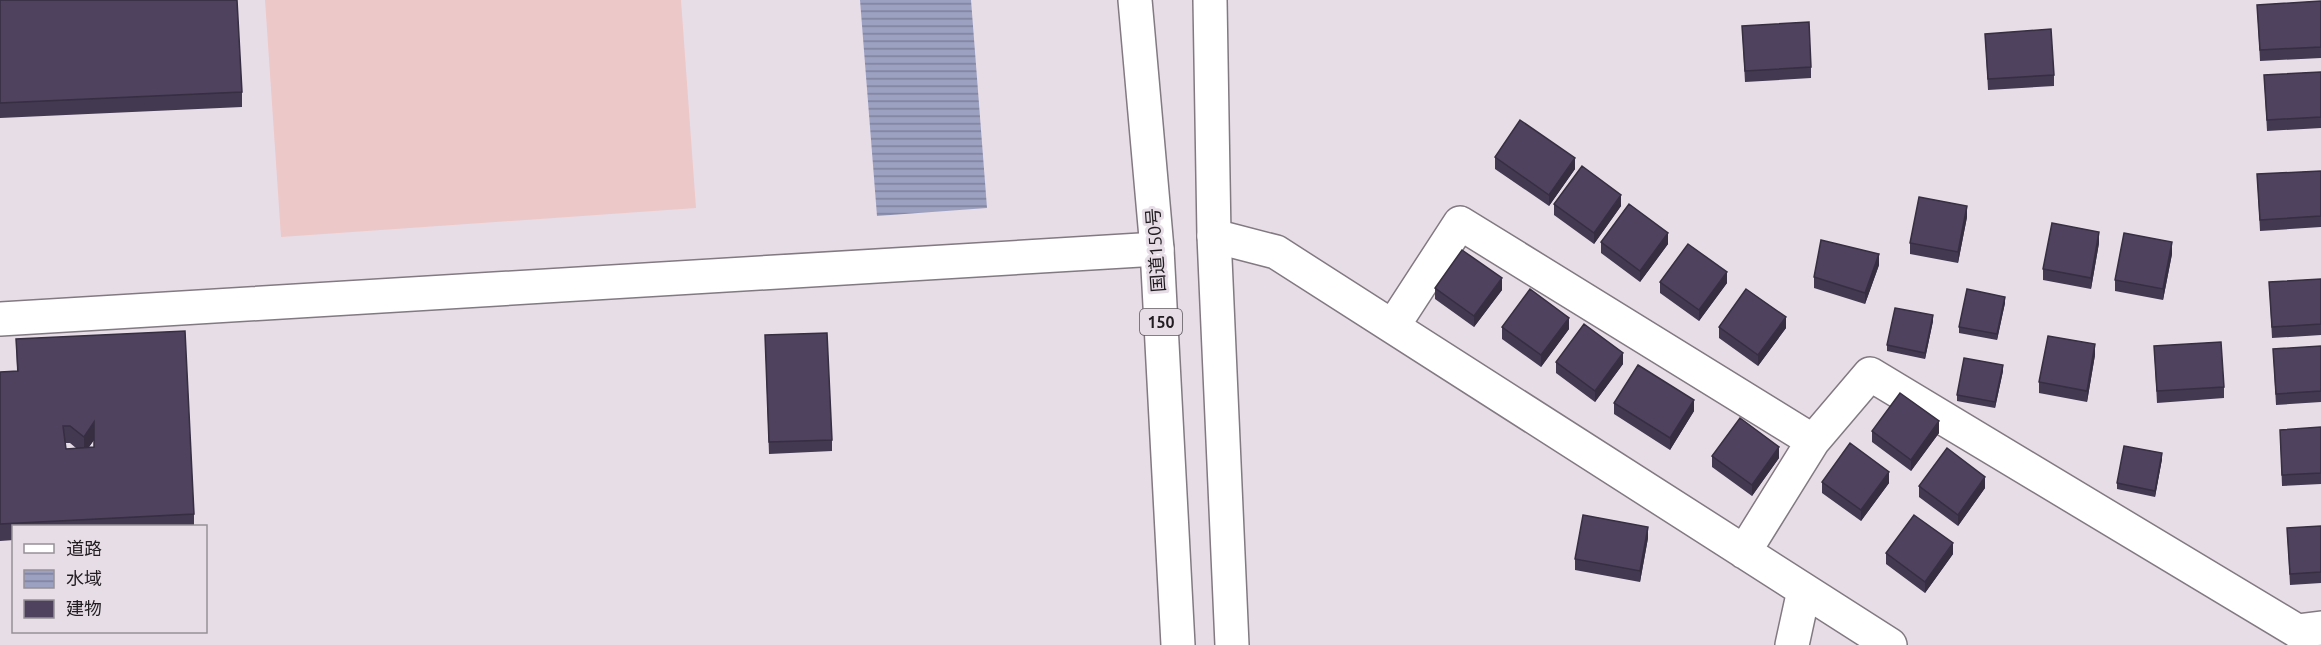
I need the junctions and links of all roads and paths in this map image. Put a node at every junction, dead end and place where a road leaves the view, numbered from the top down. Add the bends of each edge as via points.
1 (1135, 0) edge
2 (1210, 0) edge
3 (1214, 236) junction
4 (1157, 249) junction
5 (0, 320) edge
6 (1393, 326) junction
7 (1813, 441) junction
8 (1744, 552) junction
9 (1804, 590) junction
10 (2321, 628) edge
11 (1178, 645) edge
12 (1232, 645) edge
13 (1792, 645) edge
14 (1890, 645) edge

1 - 4 main road, 国道150号 / 150
2 - 3 main road
3 - 6 main road via 1276,252
3 - 12 main road
4 - 5 main road
4 - 11 main road, 国道150号 / 150
6 - 7 main road via 1460,224
6 - 8 main road
7 - 8 main road
7 - 10 main road via 1870,374 2297,631
8 - 9 main road
9 - 13 main road
9 - 14 main road

